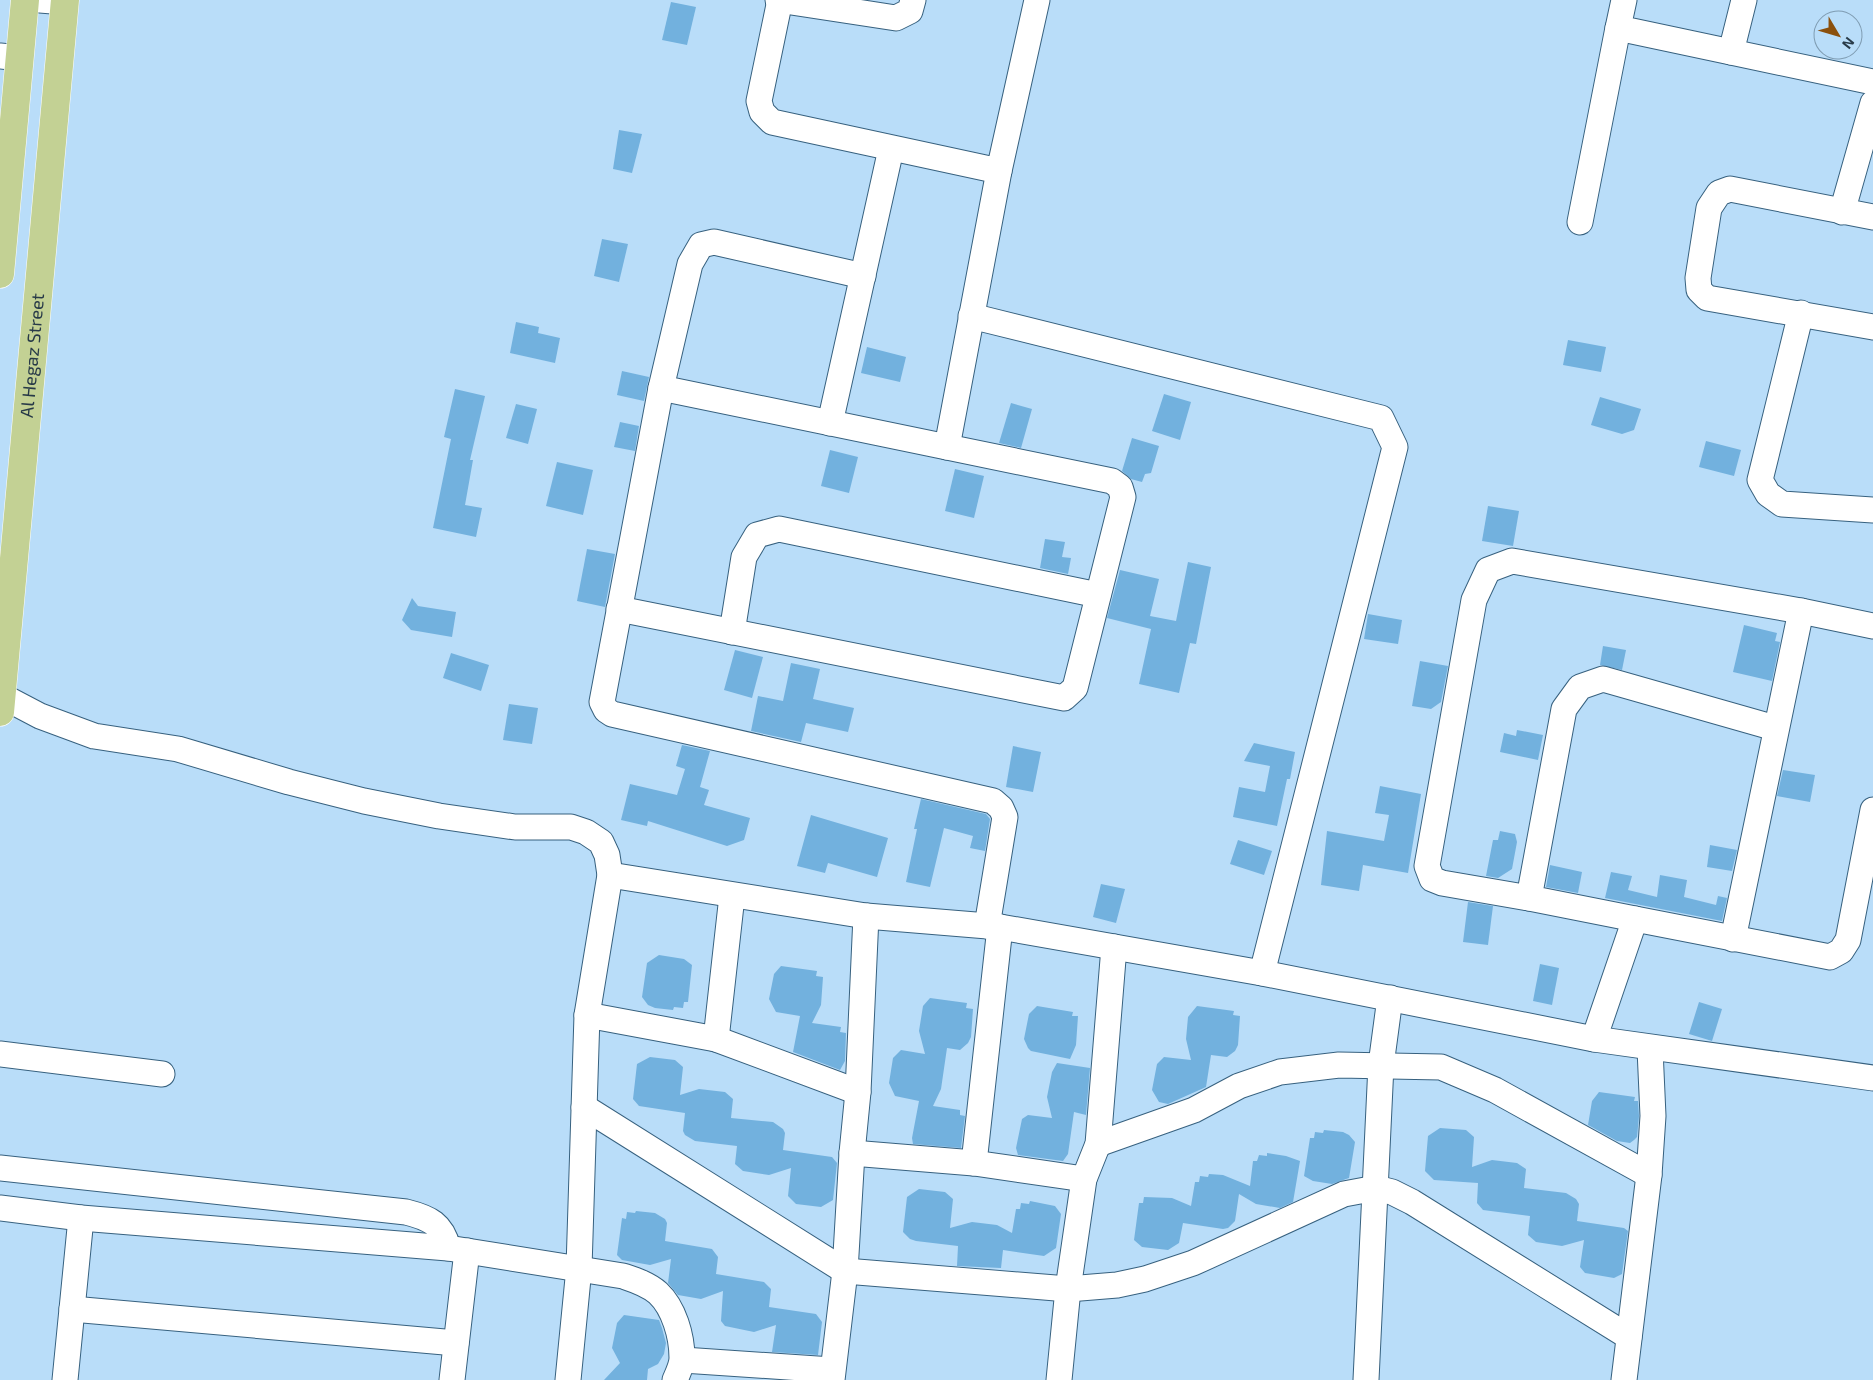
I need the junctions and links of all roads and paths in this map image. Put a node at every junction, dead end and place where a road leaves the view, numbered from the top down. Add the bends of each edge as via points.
1 (25, 0) edge
2 (779, 0) edge
3 (913, 0) edge
4 (1038, 0) edge
5 (1624, 0) edge
6 (1744, 0) edge
7 (57, 1) edge
8 (1618, 28) junction
9 (1731, 52) junction
10 (10, 57) edge
11 (1873, 82) edge
12 (1873, 103) edge
13 (891, 149) junction
14 (1000, 171) junction
15 (1842, 212) junction
16 (1873, 217) edge
17 (1580, 222) dead end
18 (0, 274) edge
19 (863, 276) junction
20 (1801, 313) junction
21 (971, 316) junction
22 (1873, 327) edge
23 (661, 388) junction
24 (830, 423) junction
25 (947, 447) junction
26 (1873, 510) edge
27 (1098, 595) junction
28 (619, 609) junction
29 (1800, 611) junction
30 (1873, 626) edge
31 (732, 632) junction
32 (0, 701) edge
33 (1775, 728) junction
34 (1873, 810) edge
35 (610, 876) junction
36 (732, 896) junction
37 (1529, 898) junction
38 (866, 916) junction
39 (1635, 920) junction
40 (993, 927) junction
41 (1733, 939) junction
42 (1114, 947) junction
43 (1262, 973) junction
44 (1390, 998) junction
45 (587, 1016) junction
46 (716, 1039) junction
47 (1594, 1039) junction
48 (1650, 1048) junction
49 (0, 1054) edge
50 (1381, 1065) junction
51 (162, 1074) dead end
52 (1873, 1078) edge
53 (858, 1092) junction
54 (584, 1107) junction
55 (1098, 1144) junction
56 (852, 1153) junction
57 (974, 1164) junction
58 (6, 1170) edge
59 (1649, 1175) junction
60 (1084, 1179) junction
61 (1376, 1188) junction
62 (4, 1208) edge
63 (81, 1218) junction
64 (458, 1250) junction
65 (579, 1268) junction
66 (845, 1271) junction
67 (1068, 1289) junction
68 (72, 1309) junction
69 (1629, 1337) junction
70 (456, 1344) junction
71 (679, 1370) edge
72 (832, 1375) edge
73 (65, 1380) edge
74 (452, 1380) edge
75 (568, 1380) edge
76 (1059, 1380) edge
77 (1366, 1380) edge
78 (1624, 1380) edge

1 - 10 main road
2 - 3 street via 896,18 910,11
2 - 13 street via 759,101 762,112 772,122
4 - 14 street
5 - 8 street
6 - 9 street
7 - 32 main road, Al Hegaz Street
8 - 9 street
8 - 17 street
9 - 11 street
10 - 18 main road
12 - 15 street
13 - 14 street
13 - 19 street
14 - 21 street
15 - 16 street
15 - 20 street via 1730,188 1719,193 1709,208 1699,290 1707,298
19 - 23 street via 714,242 700,245 690,264
19 - 24 street
20 - 22 street
20 - 26 street via 1760,480 1768,494 1782,504
21 - 25 street
21 - 43 street via 1380,418 1389,432 1395,446
23 - 24 street
23 - 28 street
24 - 25 street
25 - 27 street via 1112,482 1120,487 1123,497
27 - 31 street via 1075,688 1064,698
27 - 31 street via 779,529 757,535 744,558
28 - 31 street
28 - 40 street via 602,702 612,714 993,801 1005,817
29 - 30 street
29 - 33 street
29 - 37 street via 1512,561 1488,570 1474,600 1427,866 1432,879 1442,883
32 - 35 street via 94,736 178,749 364,801 515,827 571,827 601,842
33 - 37 street via 1603,679 1580,687 1564,709
33 - 41 street
34 - 41 street via 1848,940 1841,951 1830,957
35 - 36 street
35 - 45 street
36 - 38 street
36 - 46 street
37 - 39 street
38 - 40 street
38 - 53 street
39 - 41 street
39 - 47 street
40 - 42 street
40 - 57 street
42 - 43 street
42 - 55 street
43 - 44 street
44 - 47 street
44 - 50 street
45 - 46 street
45 - 54 street
46 - 53 street
47 - 48 street
48 - 52 street
48 - 59 street via 1653,1116
49 - 51 street
50 - 55 street via 1339,1065 1280,1072 1239,1086 1194,1110
50 - 59 street via 1441,1067 1466,1076
50 - 61 street
53 - 56 street
54 - 65 street
54 - 66 street
55 - 60 street
56 - 57 street
56 - 66 street
57 - 60 street
58 - 62 street
58 - 64 street via 406,1212 427,1219 441,1229
59 - 69 street
60 - 67 street
61 - 67 street via 1344,1194 1193,1263 1117,1285
61 - 69 street via 1412,1202
61 - 77 street
62 - 63 street
63 - 64 street
63 - 68 street
64 - 65 street
64 - 70 street
65 - 71 street via 623,1276 657,1292 670,1307 680,1338
65 - 75 street
66 - 67 street
66 - 72 street
67 - 76 street
68 - 70 street
68 - 73 street
69 - 78 street
70 - 74 street
71 - 72 street

